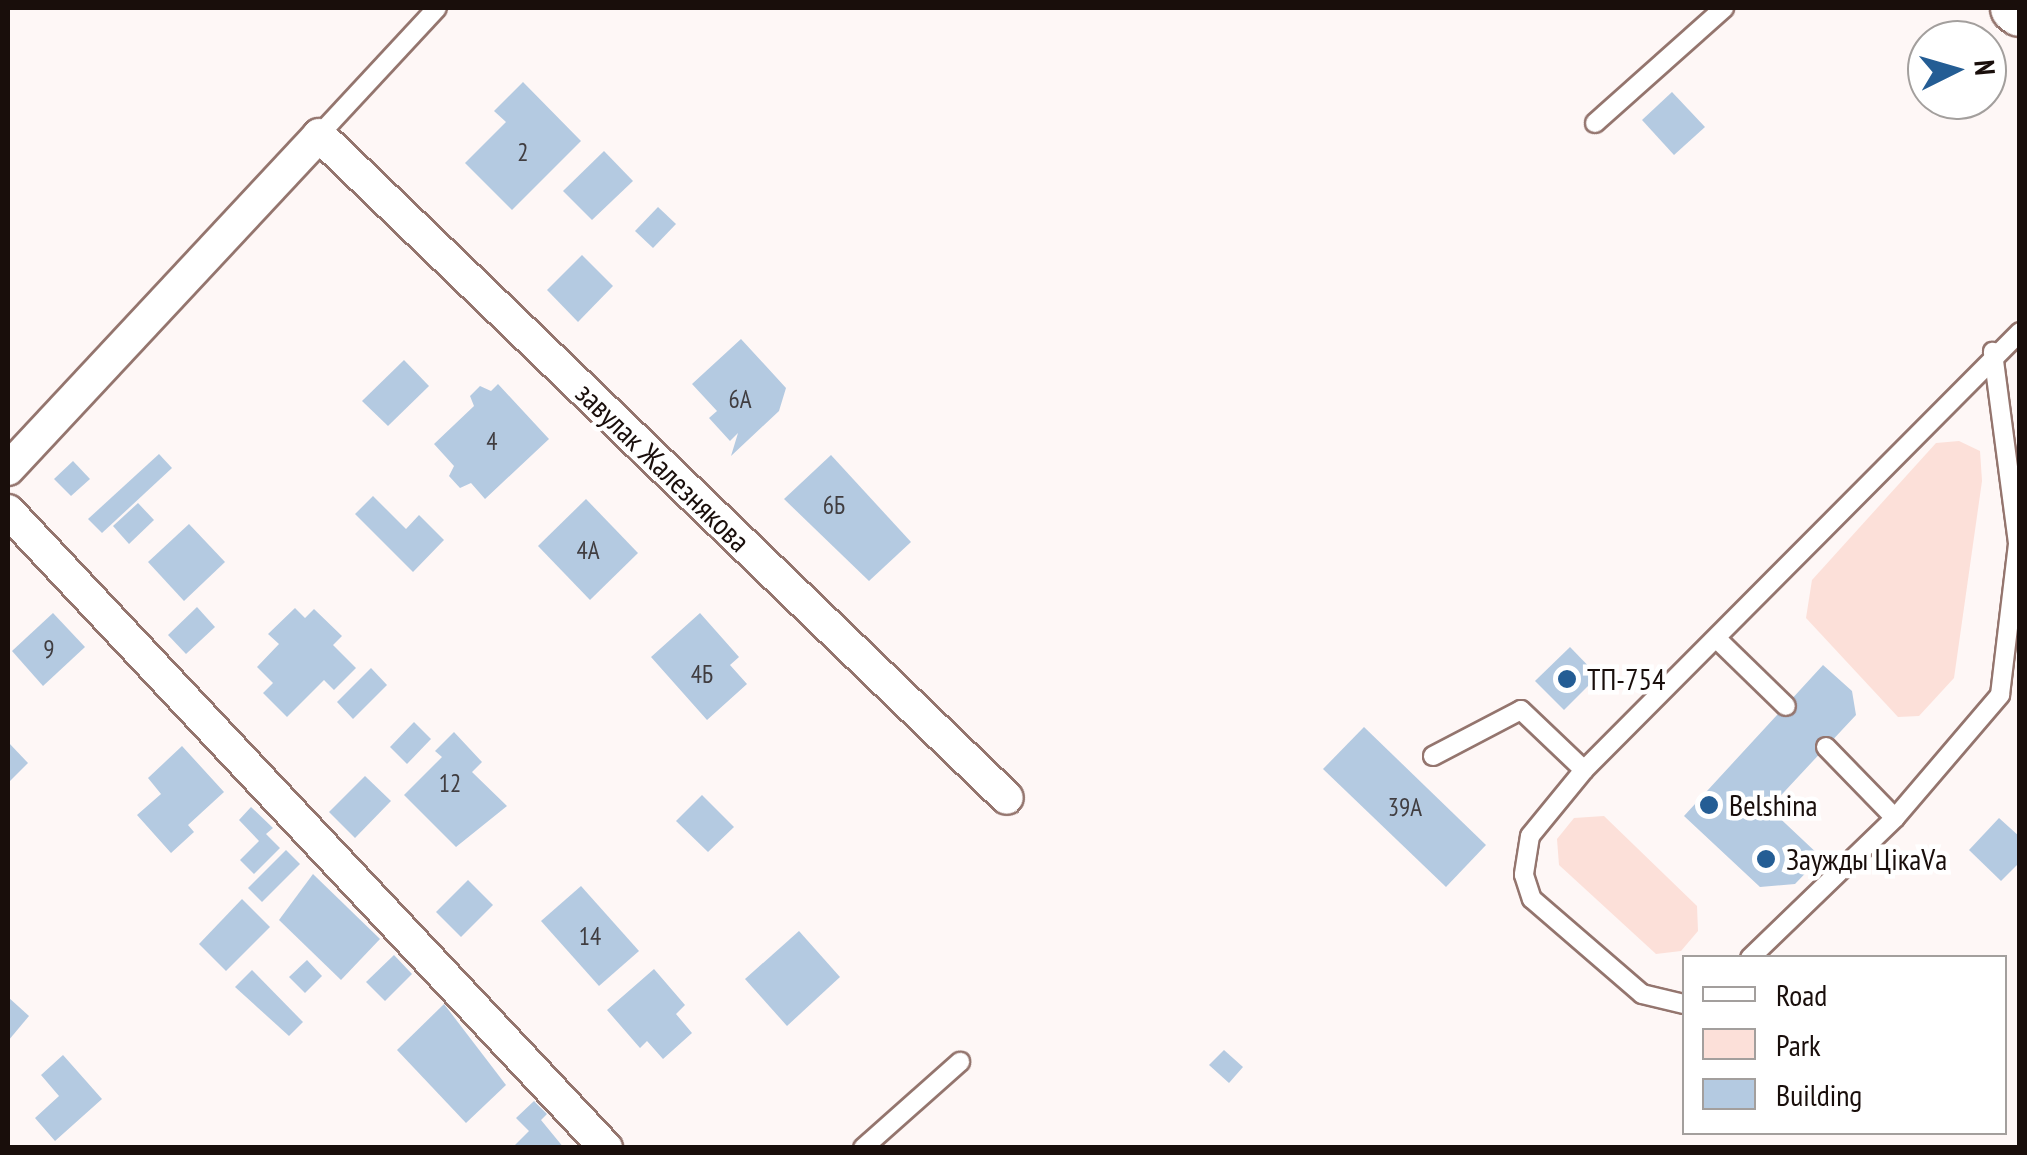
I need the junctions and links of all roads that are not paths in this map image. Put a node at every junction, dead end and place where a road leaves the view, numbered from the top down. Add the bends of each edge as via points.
1 (437, 8) edge
2 (1724, 8) edge
3 (1595, 123) dead end
4 (319, 135) junction
5 (2020, 332) edge
6 (1994, 352) junction
7 (8, 469) edge
8 (8, 510) edge
9 (1717, 639) junction
10 (1786, 706) dead end
11 (1826, 747) dead end
12 (1433, 756) dead end
13 (1584, 770) junction
14 (1008, 798) dead end
15 (1896, 818) junction
16 (1753, 955) edge
17 (1682, 1004) edge
18 (960, 1062) dead end
19 (606, 1148) edge
20 (863, 1148) edge

1 - 4 lane
2 - 3 lane
4 - 7 street
4 - 14 street, завулак Жалезнякова
5 - 6 lane
6 - 9 lane
6 - 15 lane via 2018,544 2000,695
8 - 19 street
9 - 10 lane
9 - 13 lane
11 - 15 lane
12 - 13 lane via 1521,710
13 - 17 lane via 1530,836 1524,875 1532,898 1642,994
15 - 16 lane
18 - 20 lane

